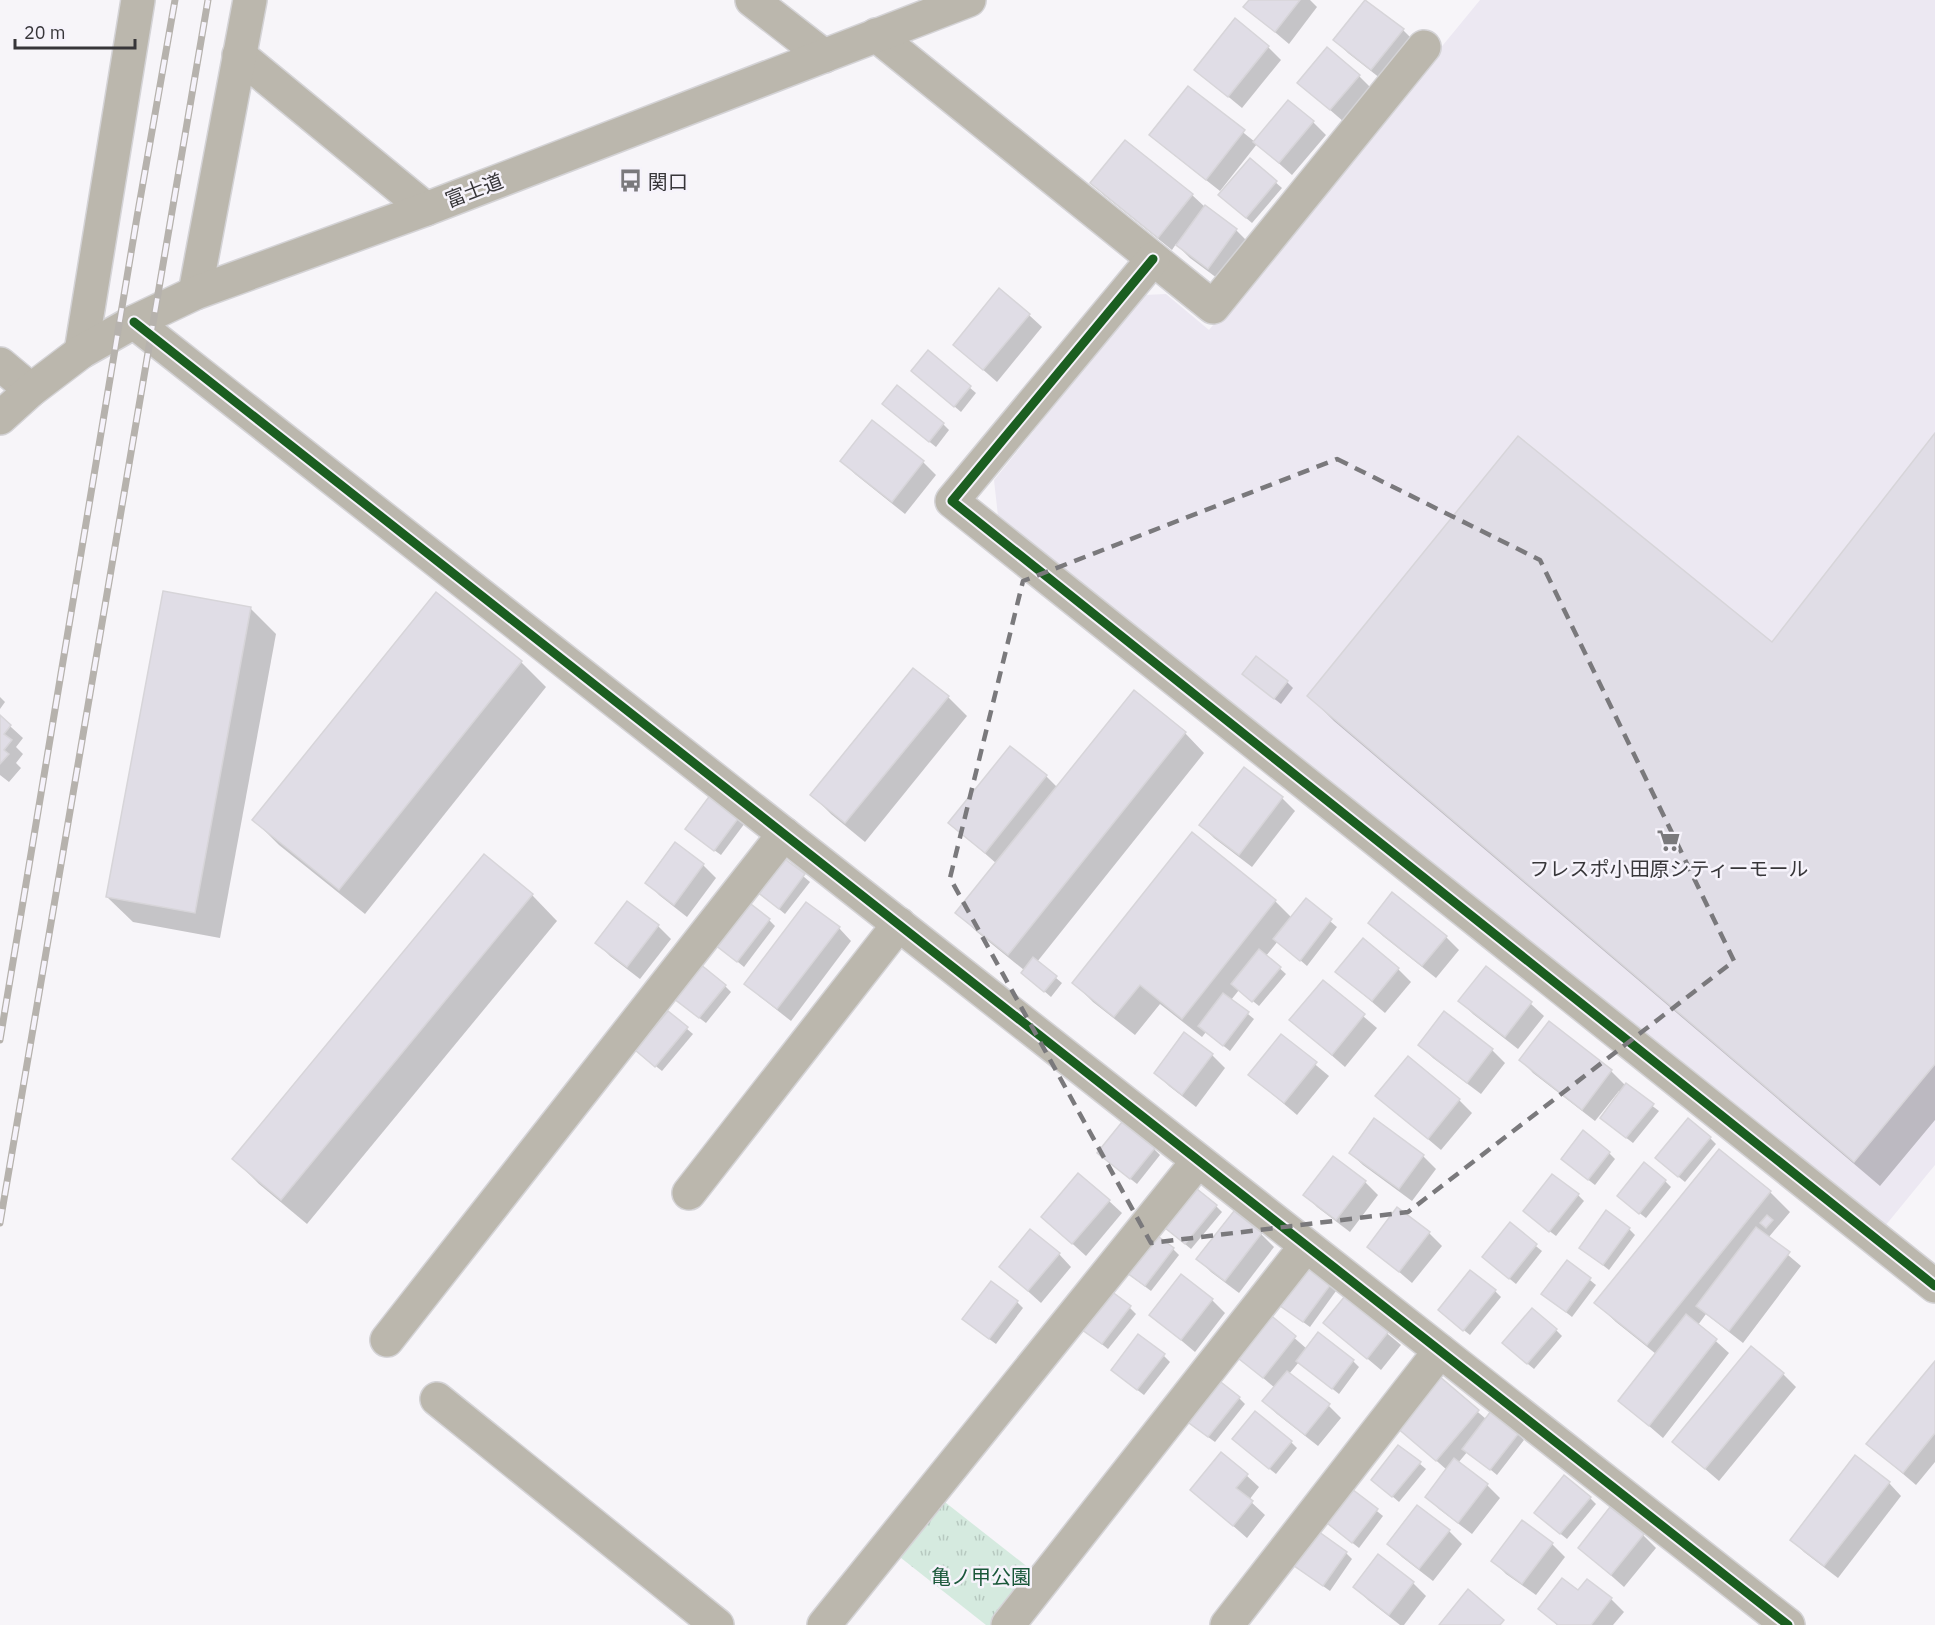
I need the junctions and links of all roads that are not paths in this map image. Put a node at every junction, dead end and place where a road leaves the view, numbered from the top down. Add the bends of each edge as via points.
1 (138, 0) edge
2 (267, 0) edge
3 (752, 0) edge
4 (969, 0) edge
5 (244, 28) edge
6 (876, 34) junction
7 (1424, 47) dead end
8 (824, 56) junction
9 (426, 209) junction
10 (1153, 259) junction
11 (195, 293) junction
12 (134, 322) junction
13 (81, 352) junction
14 (0, 364) edge
15 (31, 390) junction
16 (0, 418) edge
17 (784, 834) junction
18 (898, 924) junction
19 (1198, 1161) junction
20 (689, 1193) dead end
21 (1306, 1246) junction
22 (1935, 1286) edge
23 (387, 1340) dead end
24 (1440, 1351) junction
25 (437, 1399) dead end
26 (717, 1625) edge
27 (824, 1625) edge
28 (1008, 1625) edge
29 (1227, 1625) edge
30 (1788, 1625) edge

1 - 13 street
2 - 5 street
3 - 8 street
4 - 6 street, 富士道
5 - 9 street
5 - 11 street
6 - 8 street, 富士道
6 - 10 street
7 - 10 street via 1213,307
8 - 9 street, 富士道
9 - 11 street, 富士道
10 - 22 street via 952,501
11 - 12 street, 富士道
12 - 13 street, 富士道
12 - 17 street
13 - 15 street, 富士道
14 - 15 street
15 - 16 street, 富士道
17 - 18 street
17 - 23 street
18 - 19 street
18 - 20 street
19 - 21 street
19 - 27 street
21 - 24 street
21 - 28 street
24 - 29 street
24 - 30 street
25 - 26 street

